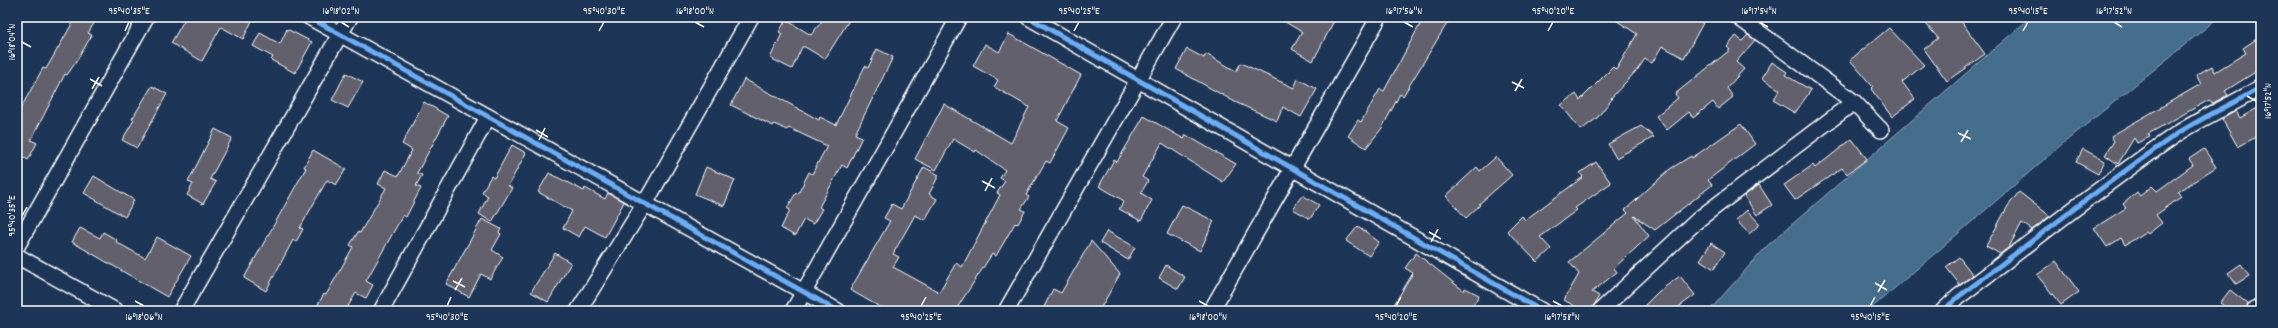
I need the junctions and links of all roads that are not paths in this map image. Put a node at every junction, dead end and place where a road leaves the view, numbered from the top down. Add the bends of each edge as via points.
1 (146, 17) edge
2 (309, 17) edge
3 (350, 17) edge
4 (751, 17) edge
5 (959, 17) edge
6 (1028, 17) edge
7 (1174, 17) edge
8 (1379, 17) edge
9 (1738, 17) edge
10 (340, 34) junction
11 (1138, 79) junction
12 (2261, 87) edge
13 (1854, 102) junction
14 (488, 117) junction
15 (1881, 130) dead end
16 (1293, 168) junction
17 (645, 203) junction
18 (17, 246) edge
19 (17, 256) edge
20 (804, 292) junction
21 (2261, 306) edge
22 (116, 311) edge
23 (181, 311) edge
24 (381, 311) edge
25 (578, 311) edge
26 (793, 311) edge
27 (838, 311) edge
28 (1006, 311) edge
29 (1211, 311) edge
30 (1542, 311) edge
31 (1600, 311) edge
32 (1943, 311) edge
33 (2254, 311) edge

1 - 18 street
2 - 10 street
3 - 10 street
4 - 17 street
5 - 20 street
6 - 11 street
7 - 11 street
8 - 16 street
9 - 13 street
10 - 14 street
10 - 23 street
11 - 16 street
11 - 28 street
12 - 32 street via 2201,119 2115,178
13 - 15 street
13 - 31 street via 1700,218
14 - 17 street
14 - 24 street
16 - 29 street
16 - 30 street
17 - 20 street
17 - 25 street
19 - 22 street
20 - 26 street
20 - 27 street
21 - 33 street

